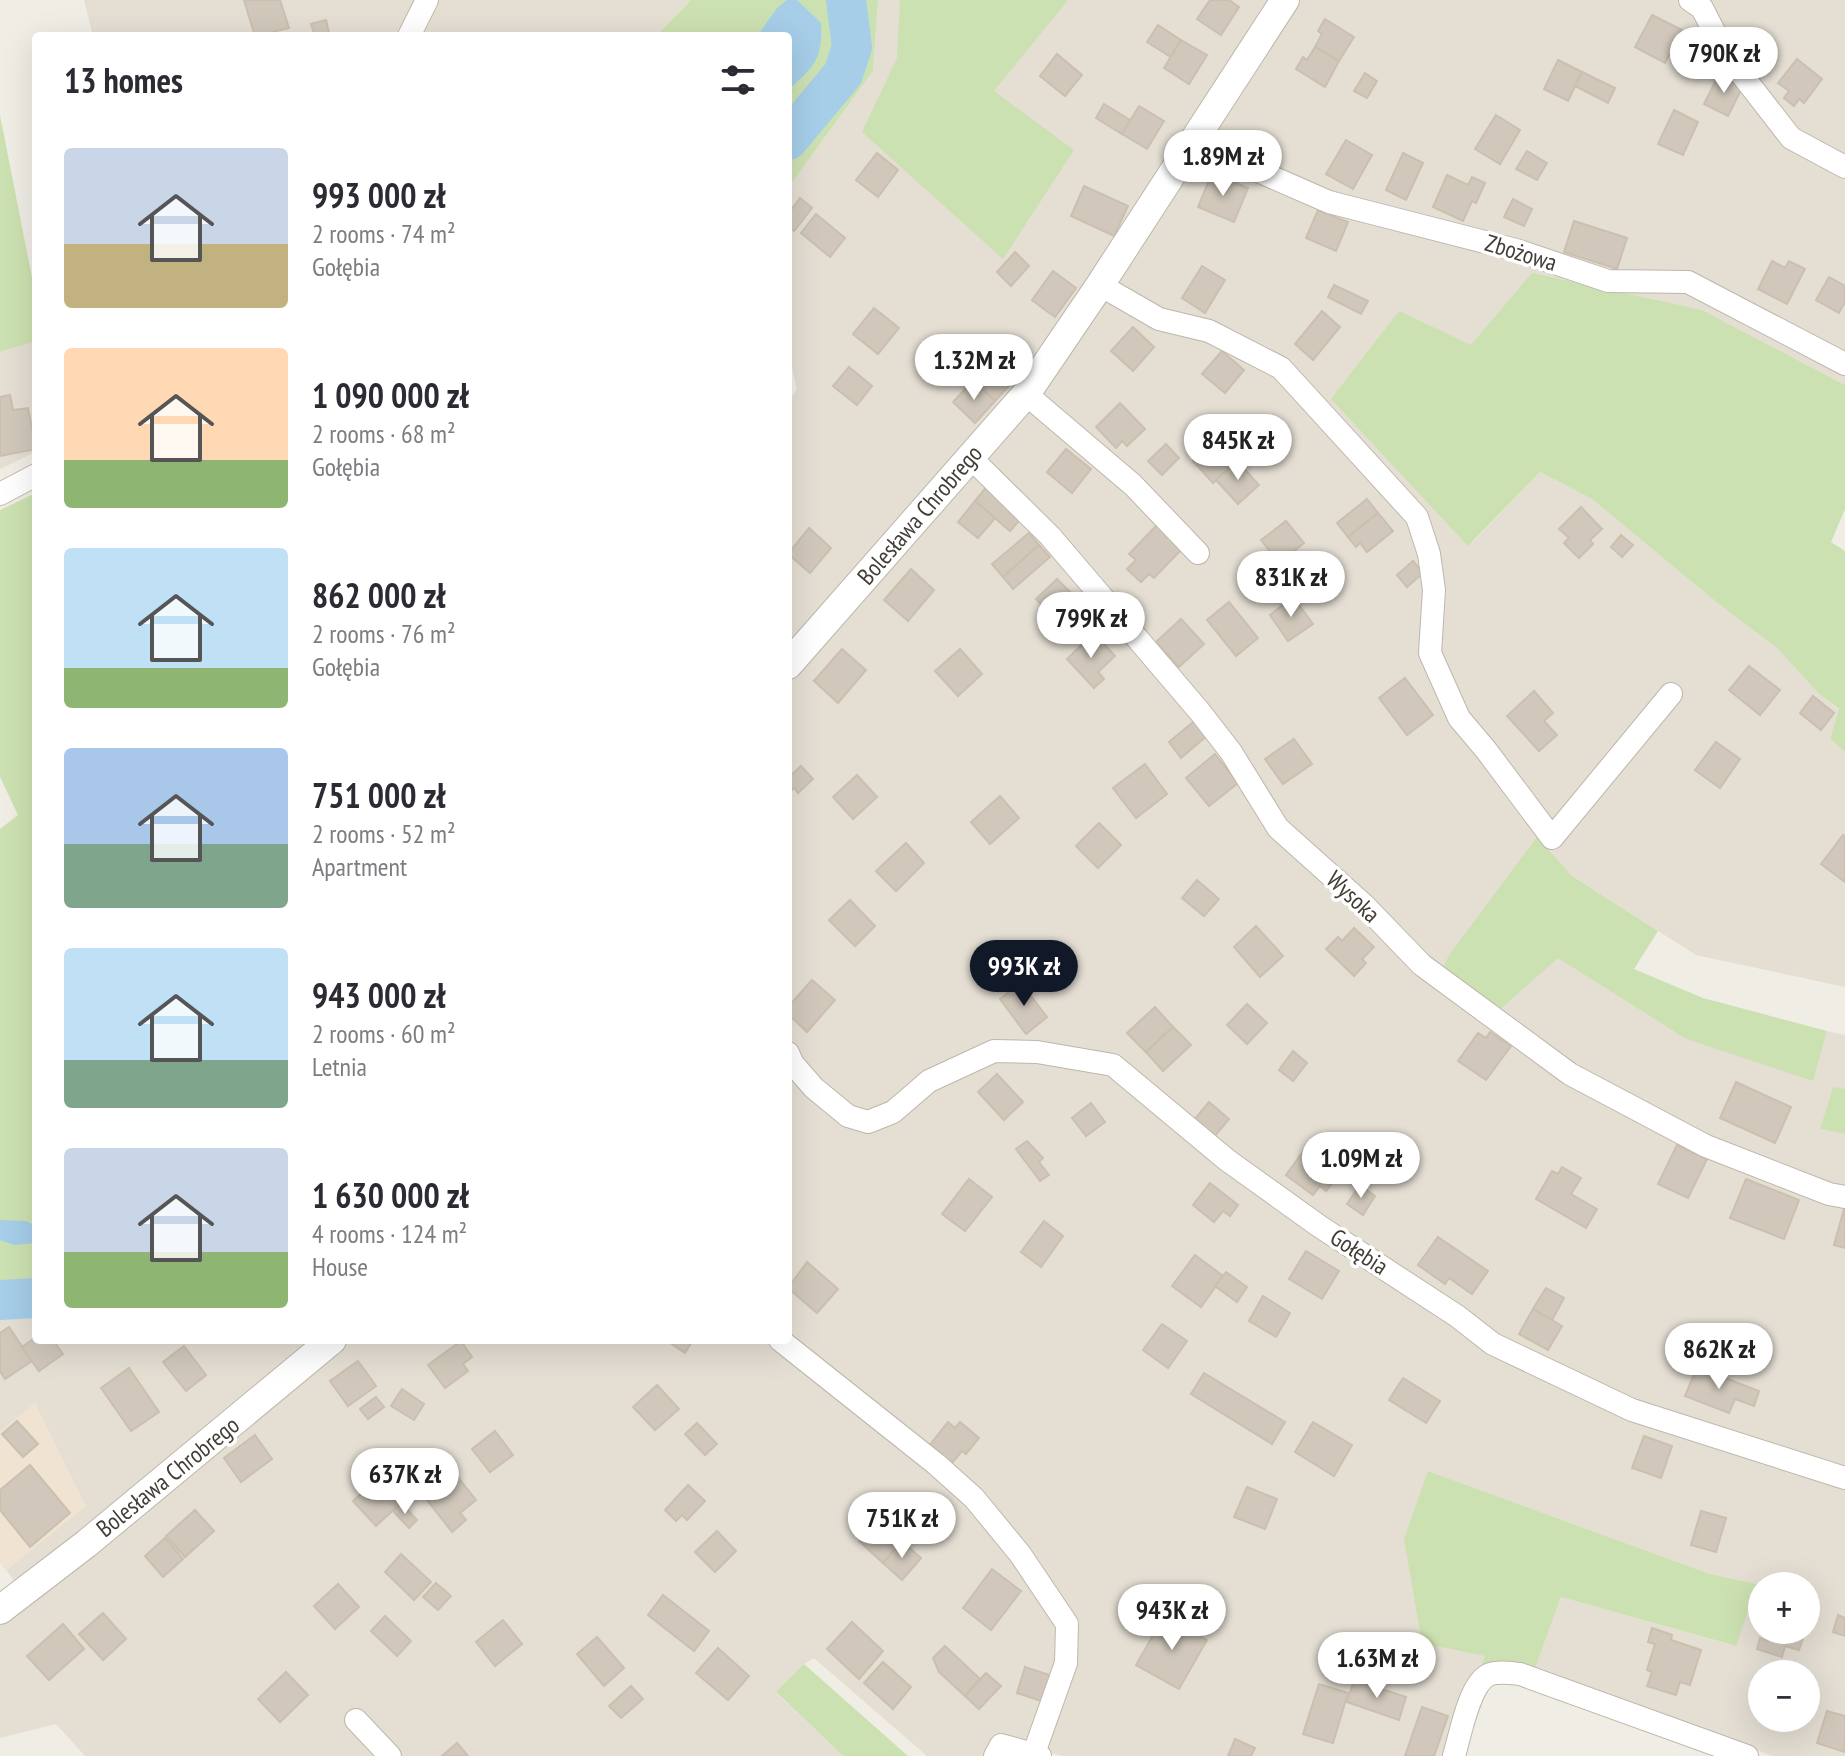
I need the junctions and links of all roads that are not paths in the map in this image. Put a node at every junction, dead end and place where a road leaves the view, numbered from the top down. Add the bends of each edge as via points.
1 (427, 0) edge
2 (1285, 0) edge
3 (1690, 0) edge
4 (411, 32) edge
5 (1192, 142) junction
6 (1845, 167) edge
7 (1100, 285) junction
8 (1845, 364) edge
9 (1026, 394) junction
10 (971, 458) junction
11 (32, 477) edge
12 (0, 494) edge
13 (1198, 553) dead end
14 (792, 660) edge
15 (1671, 694) dead end
16 (792, 1062) edge
17 (1845, 1197) edge
18 (327, 1344) edge
19 (785, 1344) edge
20 (1845, 1478) edge
21 (0, 1610) edge
22 (356, 1720) dead end
23 (1037, 1755) edge
24 (390, 1756) edge
25 (995, 1756) edge
26 (1454, 1756) edge
27 (1747, 1756) edge

1 - 4 street
2 - 5 street, Bolesława Chrobrego
3 - 6 street via 1702,8 1725,53 1791,138
5 - 7 street, Bolesława Chrobrego
5 - 8 street, Zbożowa via 1329,202 1516,250 1608,281 1688,282
7 - 9 street, Bolesława Chrobrego
7 - 15 street via 1159,319 1209,331 1281,368 1417,517 1434,590 1430,653 1459,718 1552,838
9 - 10 street, Bolesława Chrobrego
9 - 13 street via 1133,485
10 - 14 street, Bolesława Chrobrego
10 - 17 street, Wysoka via 1050,536 1200,712 1278,828 1422,965 1570,1074 1706,1146
11 - 12 street
16 - 20 street, Gołębia via 848,1116 868,1122 893,1112 929,1081 994,1051 1037,1052 1113,1065 1227,1160 1493,1344 1632,1410
18 - 21 street, Bolesława Chrobrego
19 - 23 street via 974,1498 1067,1624 1066,1663
22 - 24 street
23 - 25 street via 1001,1745
26 - 27 street via 1474,1689 1488,1675 1508,1673

